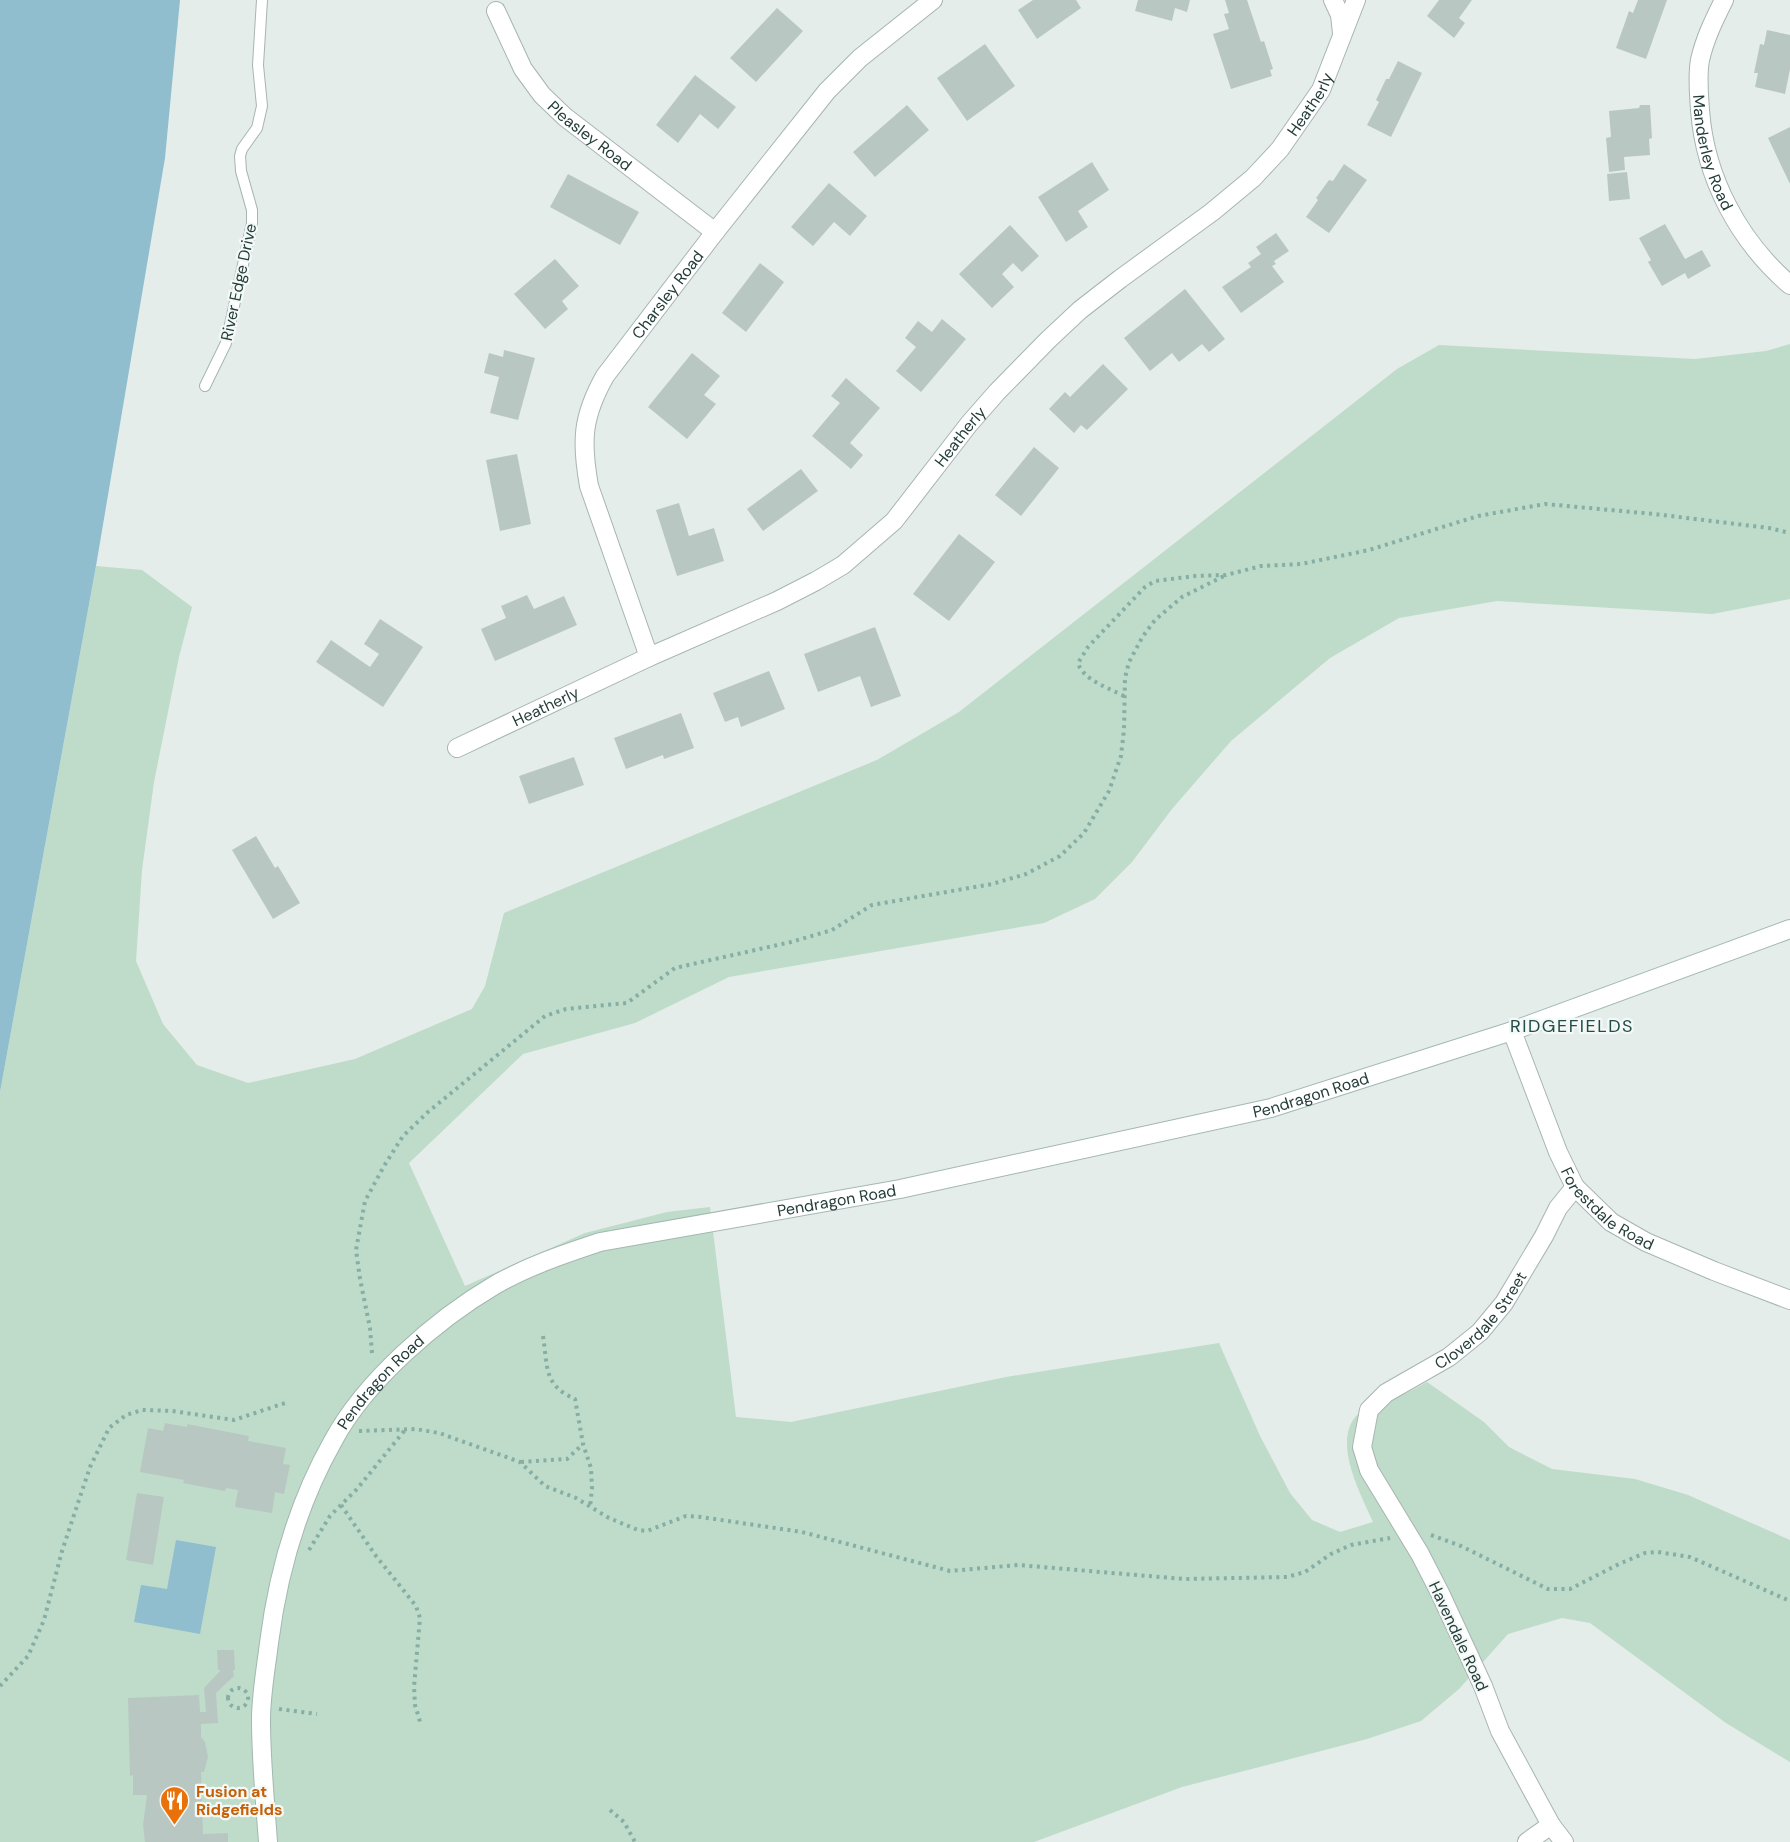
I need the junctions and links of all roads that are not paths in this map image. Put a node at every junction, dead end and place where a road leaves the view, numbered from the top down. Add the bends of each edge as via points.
1 (262, 0) edge
2 (933, 0) edge
3 (1334, 0) edge
4 (1356, 0) edge
5 (1724, 0) edge
6 (496, 11) dead end
7 (1342, 34) junction
8 (715, 232) junction
9 (1790, 285) edge
10 (205, 386) dead end
11 (649, 657) junction
12 (457, 748) dead end
13 (1790, 929) edge
14 (1512, 1031) junction
15 (1575, 1187) junction
16 (1790, 1300) edge
17 (1364, 1428) joint
18 (1551, 1825) junction
19 (268, 1842) edge
20 (1527, 1842) edge
21 (1564, 1842) edge

1 - 10 lane, River Edge Drive via 258,65 262,106 257,128 240,156 252,223 226,343
2 - 8 street, Charsley Road via 860,58 827,91
3 - 7 street
4 - 7 street, Heatherly
5 - 9 street, Manderley Road via 1707,34 1700,62 1700,118 1707,158 1743,233 1759,256
6 - 8 street, Pleasley Road via 523,69 542,95
7 - 11 street, Heatherly via 1321,90 1280,149 1212,212 1080,310 1049,339 969,424 894,521 816,581
8 - 11 street, Charsley Road via 605,376 587,414 585,454 589,486
11 - 12 street, Heatherly
13 - 14 street, Pendragon Road
14 - 15 street, Forestdale Road
14 - 19 street, Pendragon Road via 1271,1108 900,1189 600,1242 552,1258 495,1285 427,1334 387,1370 338,1432 310,1488 286,1554 275,1602 261,1719
15 - 16 street, Forestdale Road via 1611,1222 1646,1242
15 - 17 street, Cloverdale Street via 1558,1208 1504,1303 1480,1332 1449,1357 1386,1393 1369,1410
17 - 18 street, Havendale Road via 1362,1447 1369,1470 1440,1593 1500,1731
18 - 20 street
18 - 21 street, Havendale Road

